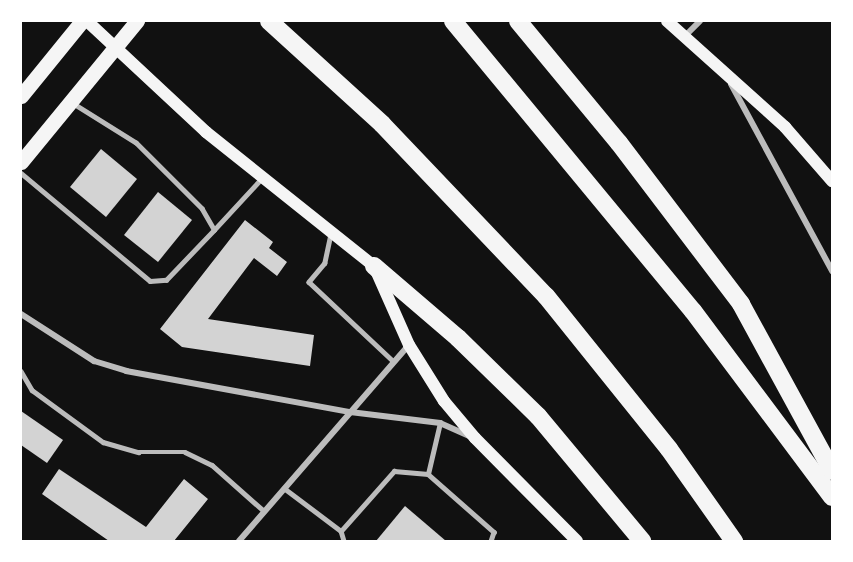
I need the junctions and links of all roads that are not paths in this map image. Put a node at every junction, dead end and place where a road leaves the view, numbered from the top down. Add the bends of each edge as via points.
1 (84, 21) edge
2 (137, 21) edge
3 (269, 21) edge
4 (453, 21) edge
5 (518, 21) edge
6 (667, 21) edge
7 (700, 21) edge
8 (684, 36) junction
9 (113, 46) junction
10 (725, 72) junction
11 (21, 96) edge
12 (70, 102) junction
13 (21, 162) edge
14 (21, 173) edge
15 (830, 174) edge
16 (262, 178) junction
17 (214, 230) junction
18 (331, 234) junction
19 (374, 266) junction
20 (832, 271) edge
21 (21, 314) edge
22 (409, 345) junction
23 (393, 361) junction
24 (21, 371) edge
25 (350, 412) junction
26 (440, 423) junction
27 (475, 438) junction
28 (832, 471) edge
29 (428, 474) junction
30 (284, 488) junction
31 (832, 497) edge
32 (264, 511) junction
33 (341, 531) junction
34 (238, 541) edge
35 (344, 541) edge
36 (491, 541) edge
37 (578, 541) edge
38 (642, 541) edge
39 (734, 541) edge

1 - 9 main road
1 - 11 main road
2 - 9 main road
3 - 39 highway via 382,124 546,296 669,449
4 - 31 highway via 693,311
5 - 28 highway via 619,143 741,304
6 - 8 main road
7 - 8 street
8 - 10 main road
9 - 12 main road
9 - 16 main road
10 - 15 main road via 786,127
10 - 20 street
12 - 13 main road
12 - 17 lane via 136,143 202,209
14 - 17 lane via 150,281 166,280
16 - 17 lane
16 - 18 main road
18 - 19 main road
18 - 23 lane via 325,264 309,282
19 - 22 main road
19 - 38 highway via 458,338 538,416
21 - 25 street via 94,360 126,371
22 - 23 street
22 - 27 main road via 444,400
23 - 25 street
24 - 32 lane via 32,390 103,442 139,452 185,452 212,465
25 - 26 street
25 - 30 street
26 - 27 street
26 - 29 lane
27 - 37 main road
29 - 33 lane via 394,471
29 - 36 lane via 494,532
30 - 32 street
30 - 33 lane
32 - 34 street
33 - 35 lane

